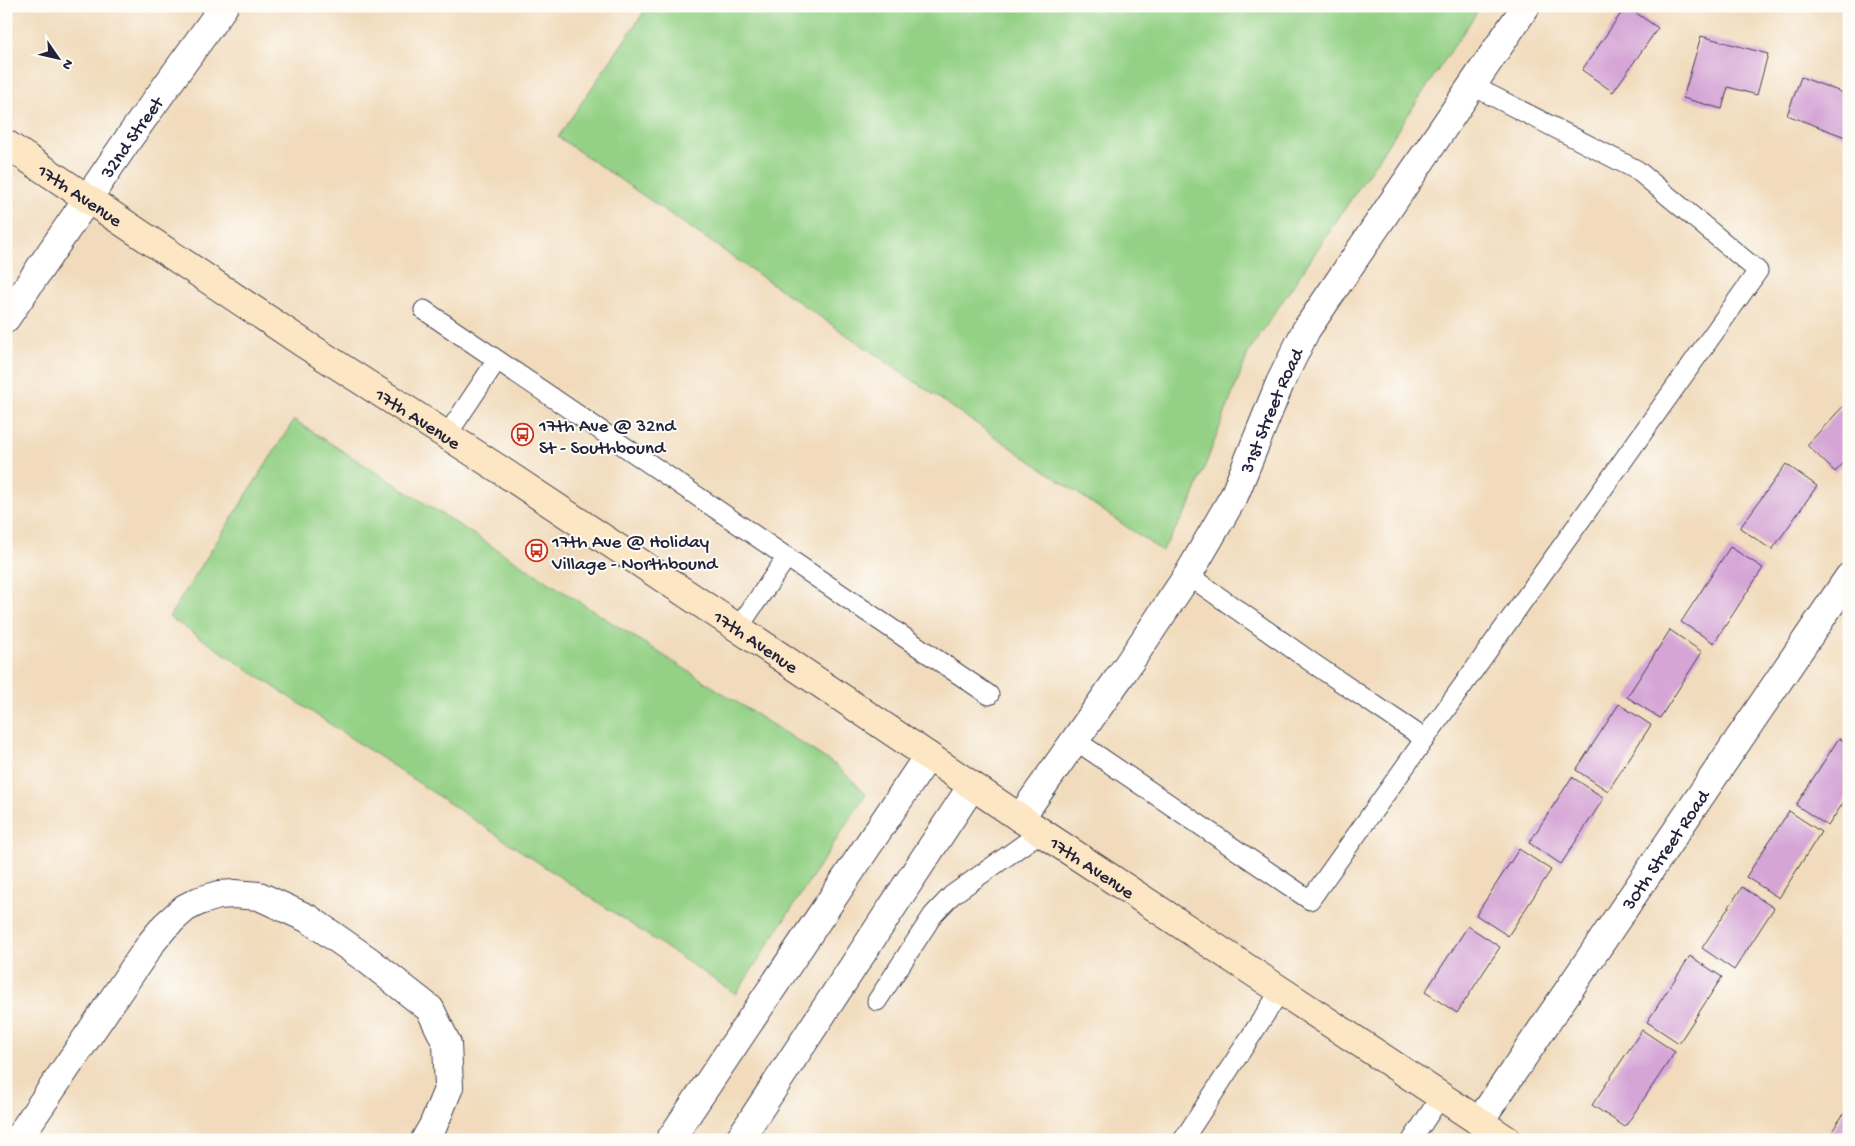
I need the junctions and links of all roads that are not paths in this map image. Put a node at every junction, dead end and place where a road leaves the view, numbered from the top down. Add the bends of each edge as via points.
1 (224, 6) edge
2 (1526, 6) edge
3 (1473, 86) junction
4 (6, 144) edge
5 (87, 199) junction
6 (424, 310) dead end
7 (6, 318) edge
8 (498, 360) junction
9 (447, 435) junction
10 (786, 557) junction
11 (1188, 575) junction
12 (1849, 577) edge
13 (738, 628) junction
14 (989, 695) dead end
15 (1425, 739) junction
16 (1075, 740) junction
17 (928, 756) junction
18 (972, 786) junction
19 (1031, 825) junction
20 (1281, 990) junction
21 (877, 1001) dead end
22 (1441, 1096) junction
23 (1479, 1122) junction
24 (17, 1140) edge
25 (426, 1140) edge
26 (670, 1140) edge
27 (739, 1140) edge
28 (1183, 1140) edge
29 (1412, 1140) edge
30 (1506, 1140) edge

1 - 5 street, 32nd Street
2 - 3 street, 31st Street Road
3 - 11 street, 31st Street Road via 1306,330 1276,392 1234,496
3 - 15 lane via 1637,170 1758,272
4 - 5 main road, 17th Avenue
5 - 7 street, 32nd Street
5 - 9 main road, 17th Avenue
6 - 8 lane
8 - 9 lane
8 - 10 lane
9 - 13 main road, 17th Avenue
10 - 13 lane
10 - 14 lane
11 - 15 lane
11 - 16 street, 31st Street Road
12 - 23 street, 30th Street Road
13 - 17 main road, 17th Avenue
15 - 16 lane via 1310,900
16 - 19 street, 31st Street Road
17 - 18 main road, 17th Avenue
17 - 26 street
18 - 19 main road, 17th Avenue
18 - 27 street
19 - 20 main road, 17th Avenue
19 - 21 lane via 934,915
20 - 22 main road, 17th Avenue
20 - 28 lane
22 - 23 main road, 17th Avenue
22 - 29 lane
23 - 30 main road, 17th Avenue
24 - 25 street via 166,926 198,901 234,894 259,896 309,919 430,1009 447,1044 450,1087

